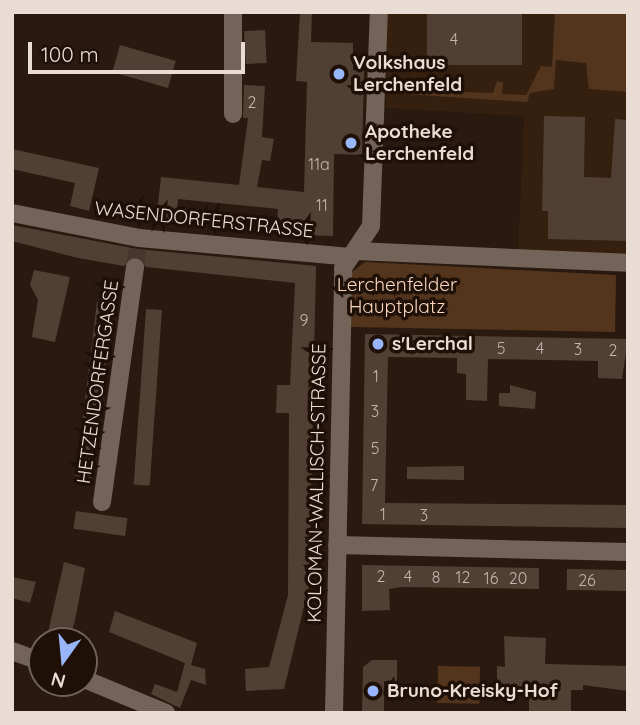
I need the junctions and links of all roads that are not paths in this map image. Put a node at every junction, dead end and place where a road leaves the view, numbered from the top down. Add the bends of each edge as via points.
1 (233, 12) edge
2 (379, 12) edge
3 (233, 114) dead end
4 (12, 213) edge
5 (353, 254) junction
6 (628, 263) edge
7 (135, 267) tunnel mouth
8 (102, 502) dead end
9 (337, 545) junction
10 (628, 552) edge
11 (98, 685) edge
12 (166, 713) edge
13 (334, 713) edge

1 - 3 street
2 - 5 street, KOLOMAN-WALLISCH-STRASSE via 373,211
4 - 5 street, WASENDORFERSTRASSE via 138,243
5 - 6 street
5 - 9 street, KOLOMAN-WALLISCH-STRASSE via 342,276
7 - 8 street, HETZENDORFERGASSE
9 - 10 street
9 - 13 street, KOLOMAN-WALLISCH-STRASSE
11 - 12 street

